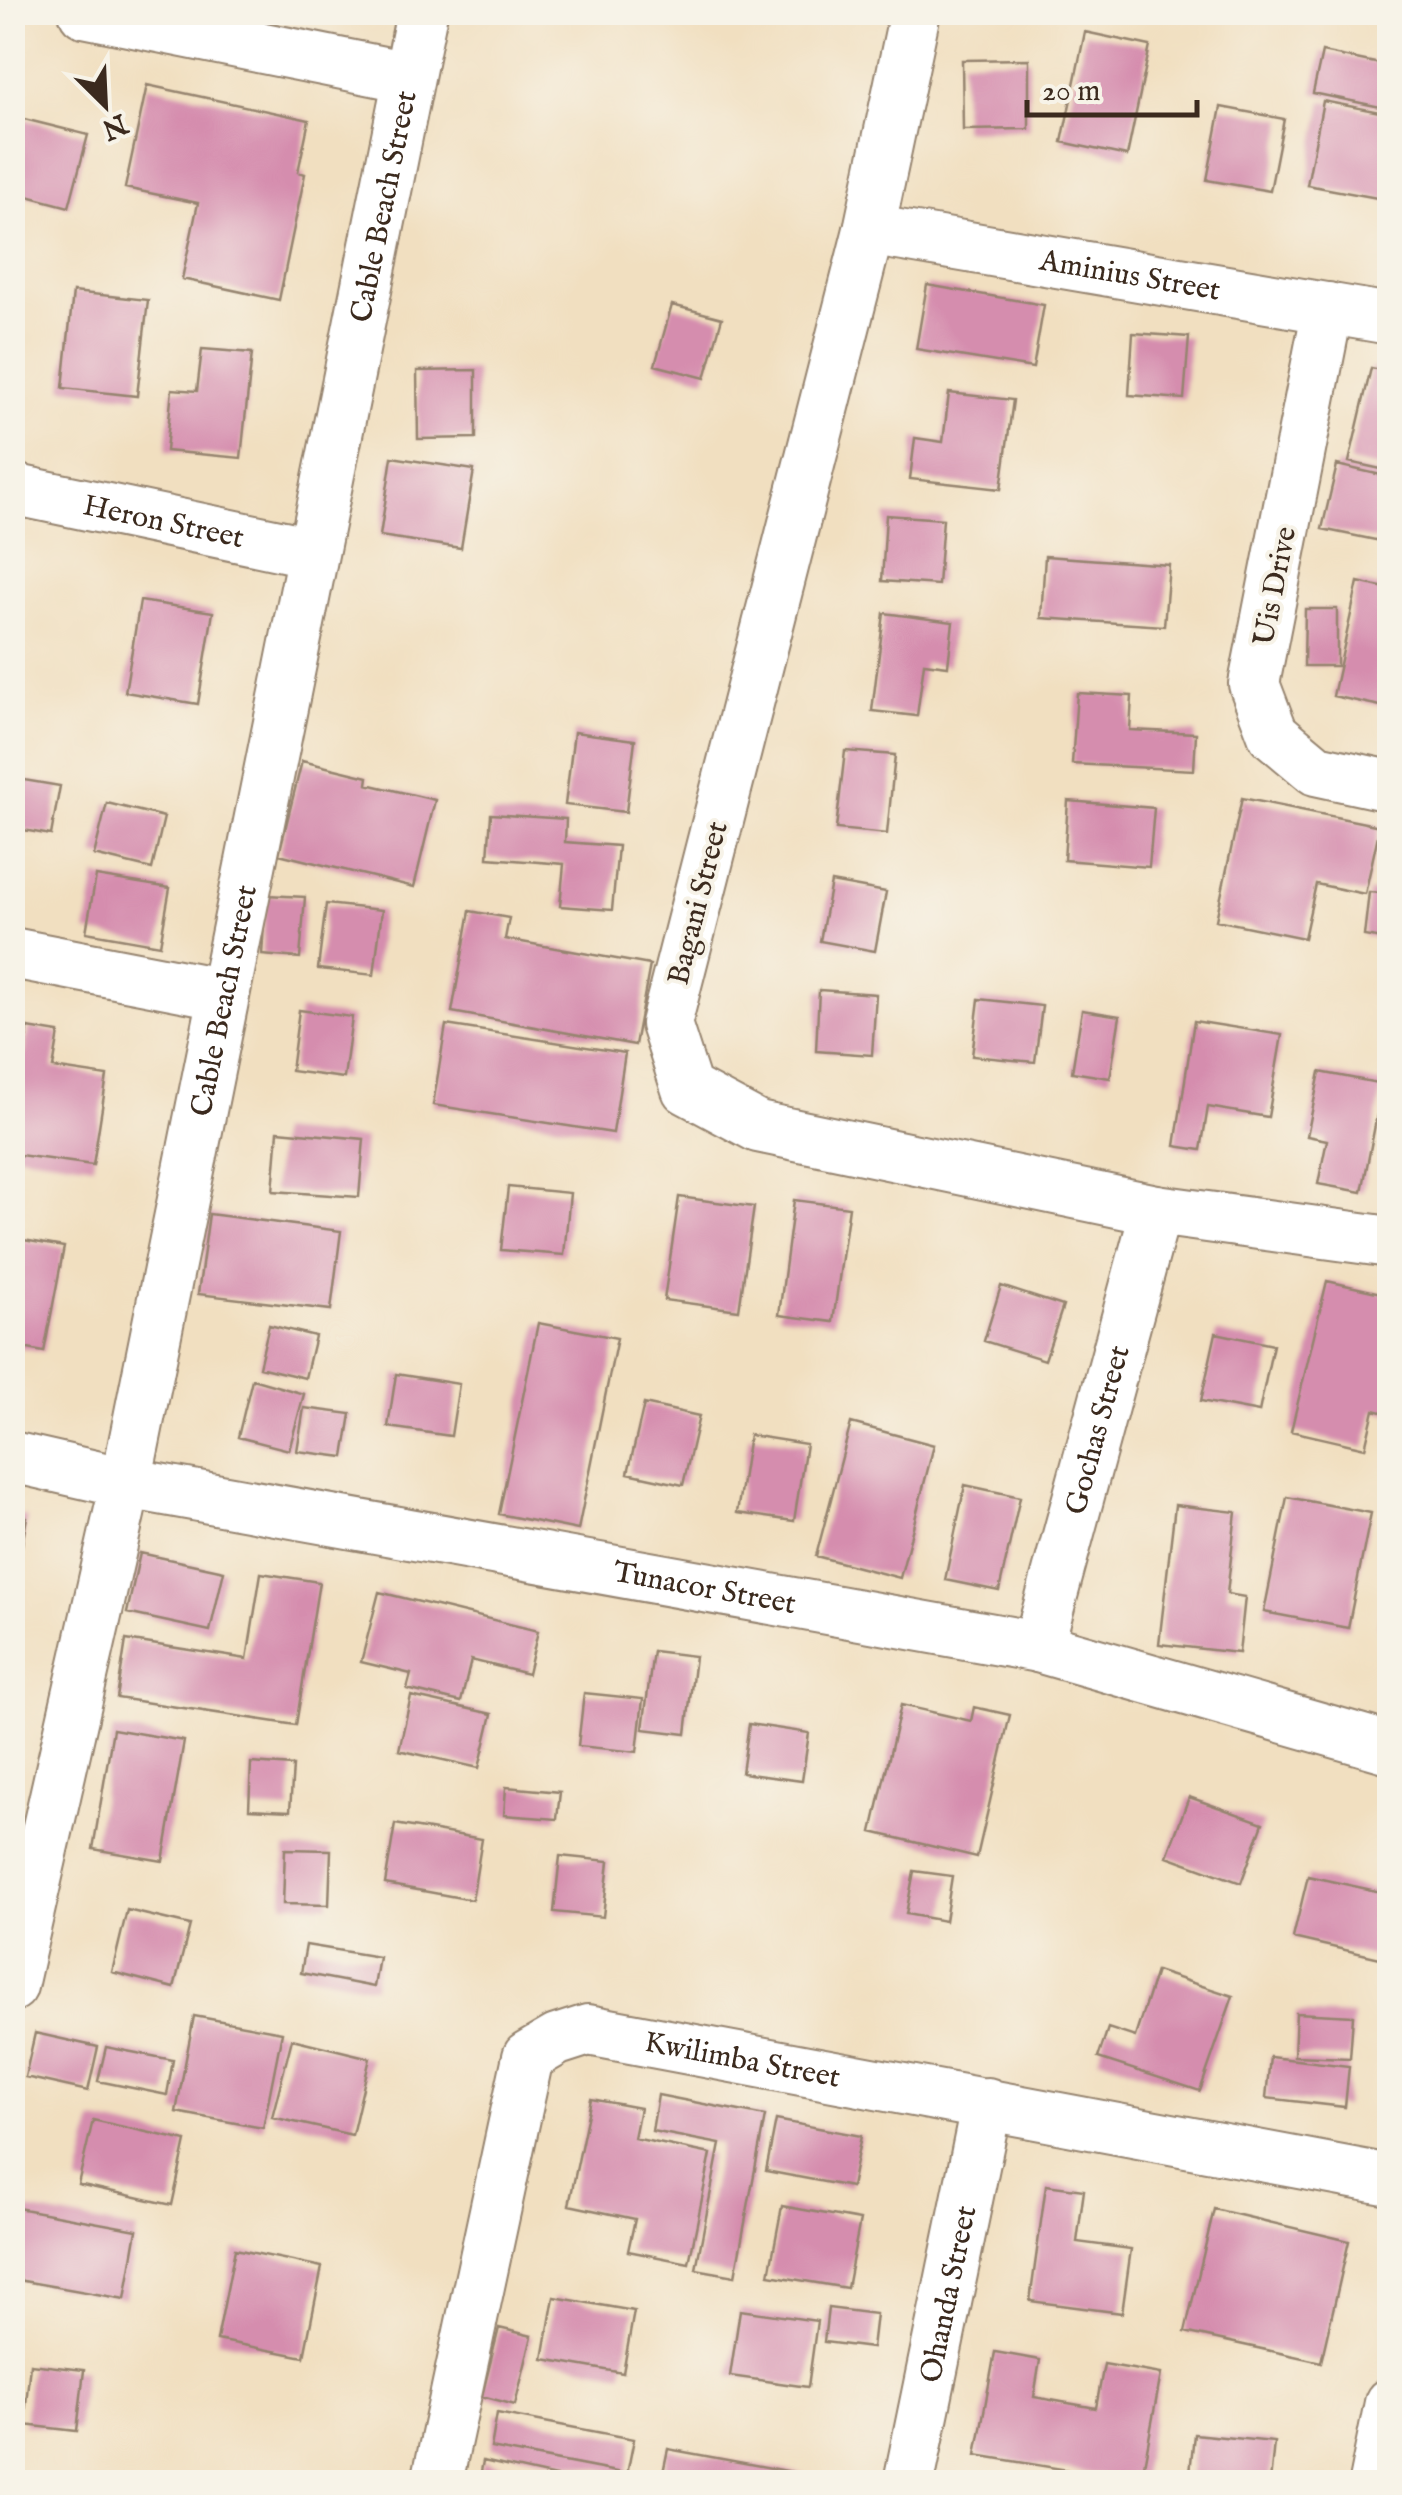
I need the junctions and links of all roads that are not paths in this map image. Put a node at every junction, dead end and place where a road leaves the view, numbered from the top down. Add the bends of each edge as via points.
1 (84, 12) edge
2 (422, 12) edge
3 (915, 12) edge
4 (408, 77) junction
5 (869, 230) junction
6 (1328, 308) junction
7 (1390, 319) edge
8 (12, 489) edge
9 (312, 552) junction
10 (1390, 786) edge
11 (12, 953) edge
12 (224, 994) junction
13 (1156, 1210) junction
14 (1390, 1242) edge
15 (12, 1457) edge
16 (126, 1484) junction
17 (1038, 1647) junction
18 (1390, 1748) edge
19 (12, 1986) edge
20 (987, 2104) junction
21 (1390, 2180) edge
22 (1390, 2403) edge
23 (437, 2482) edge
24 (909, 2482) edge
25 (1374, 2482) edge

1 - 4 street
2 - 4 street, Cable Beach Street
3 - 5 street, Bagani Street
4 - 9 street, Cable Beach Street
5 - 6 street, Aminius Street
5 - 13 street, Bagani Street via 666,1024 686,1089 758,1128
6 - 7 street, Aminius Street
6 - 10 street, Uis Drive via 1254,684 1273,734 1316,770
8 - 9 street, Heron Street
9 - 12 street, Cable Beach Street
11 - 12 street
12 - 16 street, Cable Beach Street
13 - 14 street, Bagani Street
13 - 17 street, Gochas Street
15 - 16 street, Tunacor Street
16 - 17 street, Tunacor Street
16 - 19 street, Cable Beach Street
17 - 18 street, Tunacor Street
20 - 21 street, Kwilimba Street
20 - 23 street, Kwilimba Street via 588,2030 528,2057
20 - 24 street, Ohanda Street
22 - 25 street

